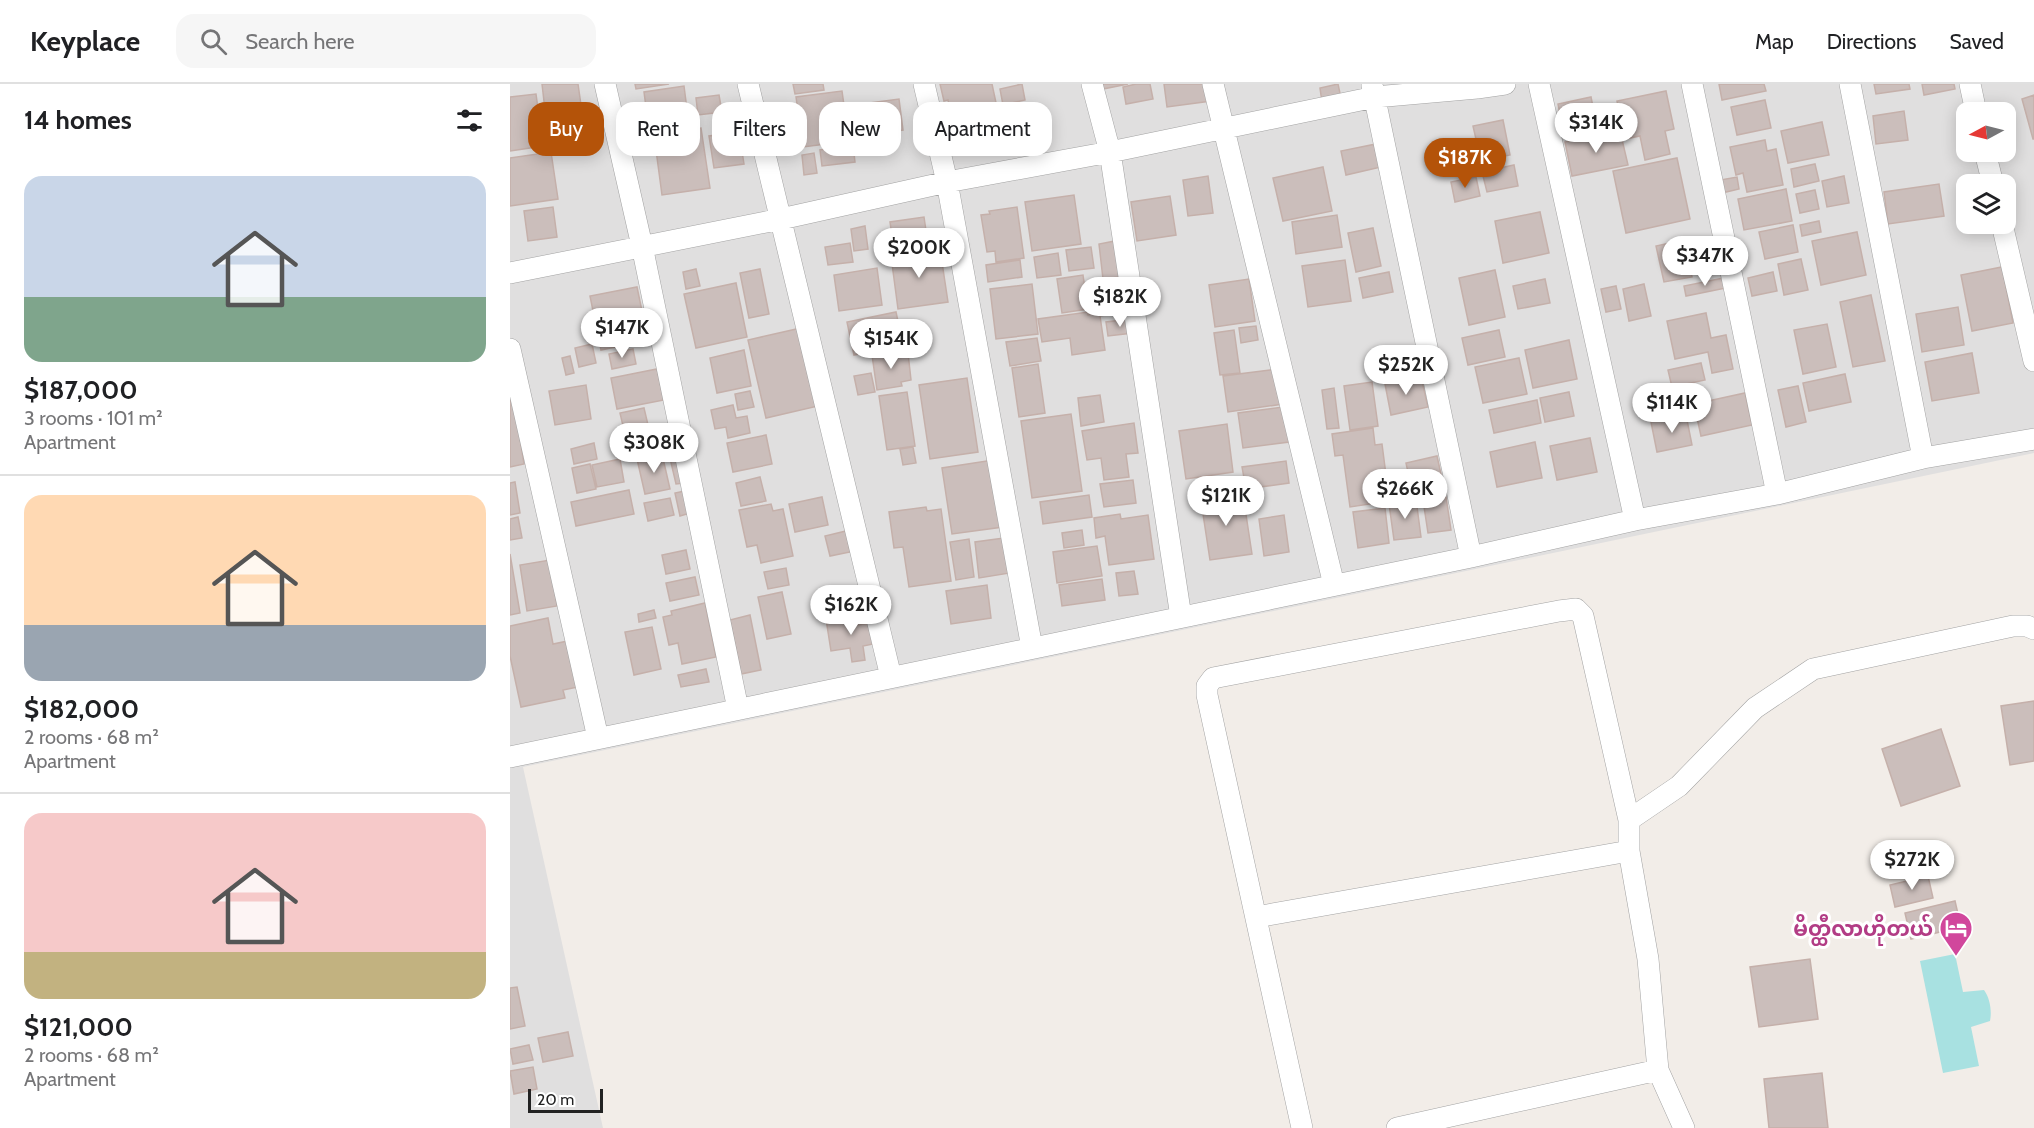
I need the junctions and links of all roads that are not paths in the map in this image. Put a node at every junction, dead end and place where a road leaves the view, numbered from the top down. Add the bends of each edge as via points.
1 (605, 84) edge
2 (748, 84) edge
3 (924, 84) edge
4 (1092, 84) edge
5 (1214, 84) edge
6 (1505, 84) edge
7 (1539, 84) edge
8 (1692, 84) edge
9 (1850, 84) edge
10 (1970, 84) edge
11 (1373, 91) edge
12 (1974, 102) edge
13 (1223, 128) junction
14 (1110, 152) junction
15 (947, 182) junction
16 (781, 219) junction
17 (2004, 234) edge
18 (642, 246) junction
19 (510, 273) edge
20 (510, 349) edge
21 (2034, 361) edge
22 (2034, 439) edge
23 (1923, 458) junction
24 (1777, 494) junction
25 (1635, 520) junction
26 (1471, 557) junction
27 (1334, 585) junction
28 (1181, 617) junction
29 (2034, 629) edge
30 (1032, 648) junction
31 (891, 677) junction
32 (738, 709) junction
33 (598, 738) junction
34 (510, 758) edge
35 (1629, 820) junction
36 (1629, 851) junction
37 (1256, 917) junction
38 (1658, 1070) junction
39 (1302, 1128) edge
40 (1397, 1128) edge
41 (1684, 1128) edge

1 - 18 street
2 - 16 street
3 - 15 street
4 - 14 street
5 - 13 street
6 - 11 street
7 - 25 street
8 - 24 street
9 - 23 street
10 - 12 street
11 - 13 street
11 - 26 street
13 - 14 street
13 - 27 street
14 - 15 street
14 - 28 street
15 - 16 street
15 - 30 street
16 - 18 street
16 - 31 street
17 - 21 street
18 - 19 street
18 - 32 street
20 - 33 street
22 - 23 street
23 - 24 street
24 - 25 street
25 - 26 street
26 - 27 street
27 - 28 street
28 - 30 street
29 - 35 street via 2013,626 1813,669 1755,708 1679,786
30 - 31 street
31 - 32 street
32 - 33 street
33 - 34 street
35 - 36 street
35 - 37 street via 1583,616 1576,609 1213,678 1207,695
36 - 37 street
36 - 38 street via 1648,959
37 - 39 street
38 - 40 street
38 - 41 street

